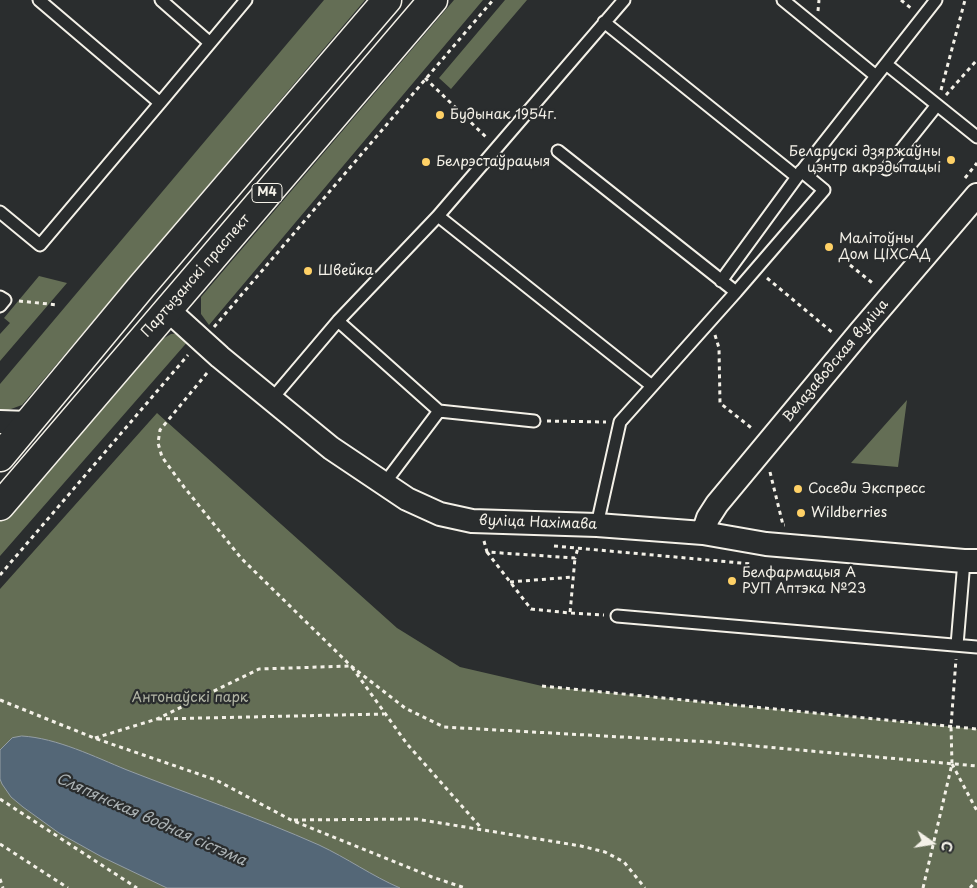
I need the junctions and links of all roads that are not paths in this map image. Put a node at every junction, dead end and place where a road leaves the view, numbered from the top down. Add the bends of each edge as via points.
1 (39, 0) edge
2 (161, 0) edge
3 (246, 0) edge
4 (387, 0) edge
5 (432, 0) edge
6 (624, 0) edge
7 (783, 0) edge
8 (936, 0) edge
9 (604, 22) junction
10 (210, 43) junction
11 (886, 64) junction
12 (876, 76) junction
13 (160, 103) junction
14 (937, 105) junction
15 (977, 138) edge
16 (558, 151) dead end
17 (886, 169) dead end
18 (799, 174) junction
19 (977, 195) edge
20 (0, 212) edge
21 (438, 216) junction
22 (720, 281) junction
23 (142, 286) junction
24 (736, 292) junction
25 (168, 309) junction
26 (338, 321) junction
27 (652, 386) junction
28 (271, 400) junction
29 (439, 411) junction
30 (534, 421) road end
31 (0, 422) edge
32 (29, 423) junction
33 (0, 457) edge
34 (384, 484) junction
35 (0, 506) edge
36 (597, 525) junction
37 (703, 533) junction
38 (970, 561) edge
39 (617, 616) dead end
40 (956, 646) junction
41 (977, 647) edge

1 - 13 lane
2 - 10 lane
3 - 10 lane
4 - 23 main road, М4
5 - 25 main road, Партызанскі праспект / М4
6 - 9 lane
7 - 12 lane
8 - 11 lane
9 - 18 lane
9 - 21 lane
10 - 13 lane
11 - 12 lane
11 - 14 lane
12 - 18 lane
13 - 20 lane via 40,245
14 - 15 lane
14 - 17 lane
16 - 22 lane
18 - 22 lane
18 - 24 lane via 824,190
19 - 37 street, Велазаводская вуліца via 717,504
21 - 26 lane
21 - 27 lane
22 - 24 lane
23 - 25 main road
23 - 32 main road, М4
24 - 27 lane
25 - 28 street, вуліца Нахімава
25 - 35 main road, Партызанскі праспект / М4
26 - 28 lane
26 - 29 lane
27 - 36 lane via 620,422
28 - 34 street, вуліца Нахімава via 331,448
29 - 30 lane
29 - 34 lane
31 - 32 street
32 - 33 main road, М4
34 - 36 street, вуліца Нахімава via 440,514 472,521
36 - 37 street, вуліца Нахімава
37 - 38 street, вуліца Нахімава via 766,544
38 - 40 lane
39 - 40 lane
40 - 41 lane

